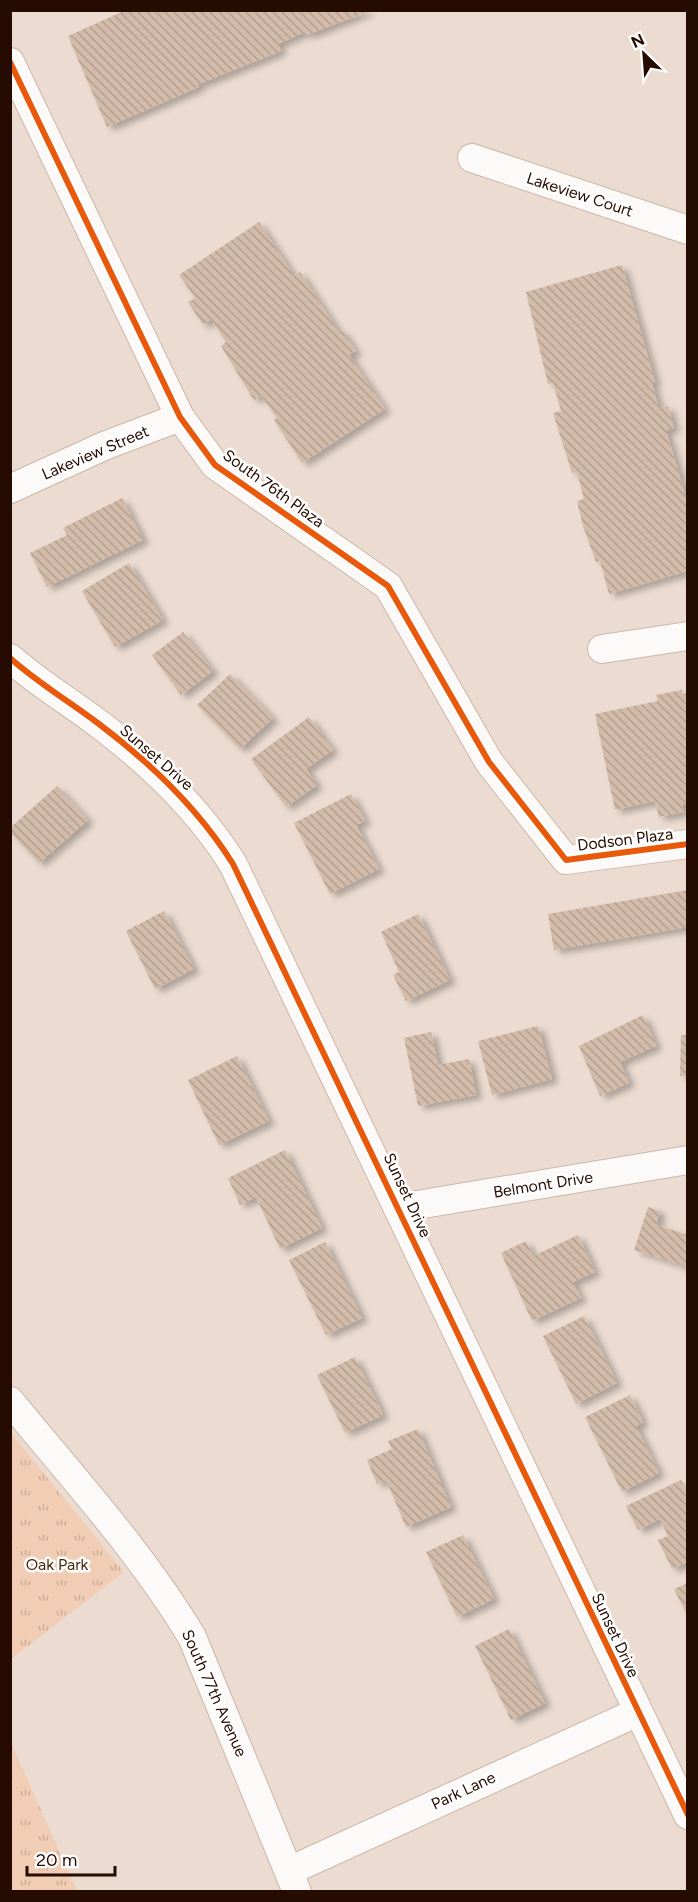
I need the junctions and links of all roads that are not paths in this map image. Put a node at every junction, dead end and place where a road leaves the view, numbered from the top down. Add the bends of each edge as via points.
1 (10, 62) edge
2 (472, 158) dead end
3 (687, 230) edge
4 (180, 417) junction
5 (10, 489) edge
6 (687, 636) edge
7 (602, 649) dead end
8 (10, 658) edge
9 (687, 844) edge
10 (566, 860) joint
11 (687, 1160) edge
12 (399, 1208) junction
13 (10, 1401) edge
14 (638, 1712) junction
15 (687, 1815) edge
16 (293, 1881) edge

1 - 4 street, South 76th Plaza
2 - 3 street, Lakeview Court
4 - 5 street, Lakeview Street
4 - 10 street, South 76th Plaza via 215,465 388,586 489,762
6 - 7 street
8 - 12 street, Sunset Drive via 154,769 189,802 216,836 250,897
9 - 10 street, Dodson Plaza
11 - 12 street, Belmont Drive
12 - 14 street, Sunset Drive
13 - 16 street, South 77th Avenue via 132,1550 192,1637
14 - 15 street, Sunset Drive
14 - 16 street, Park Lane

